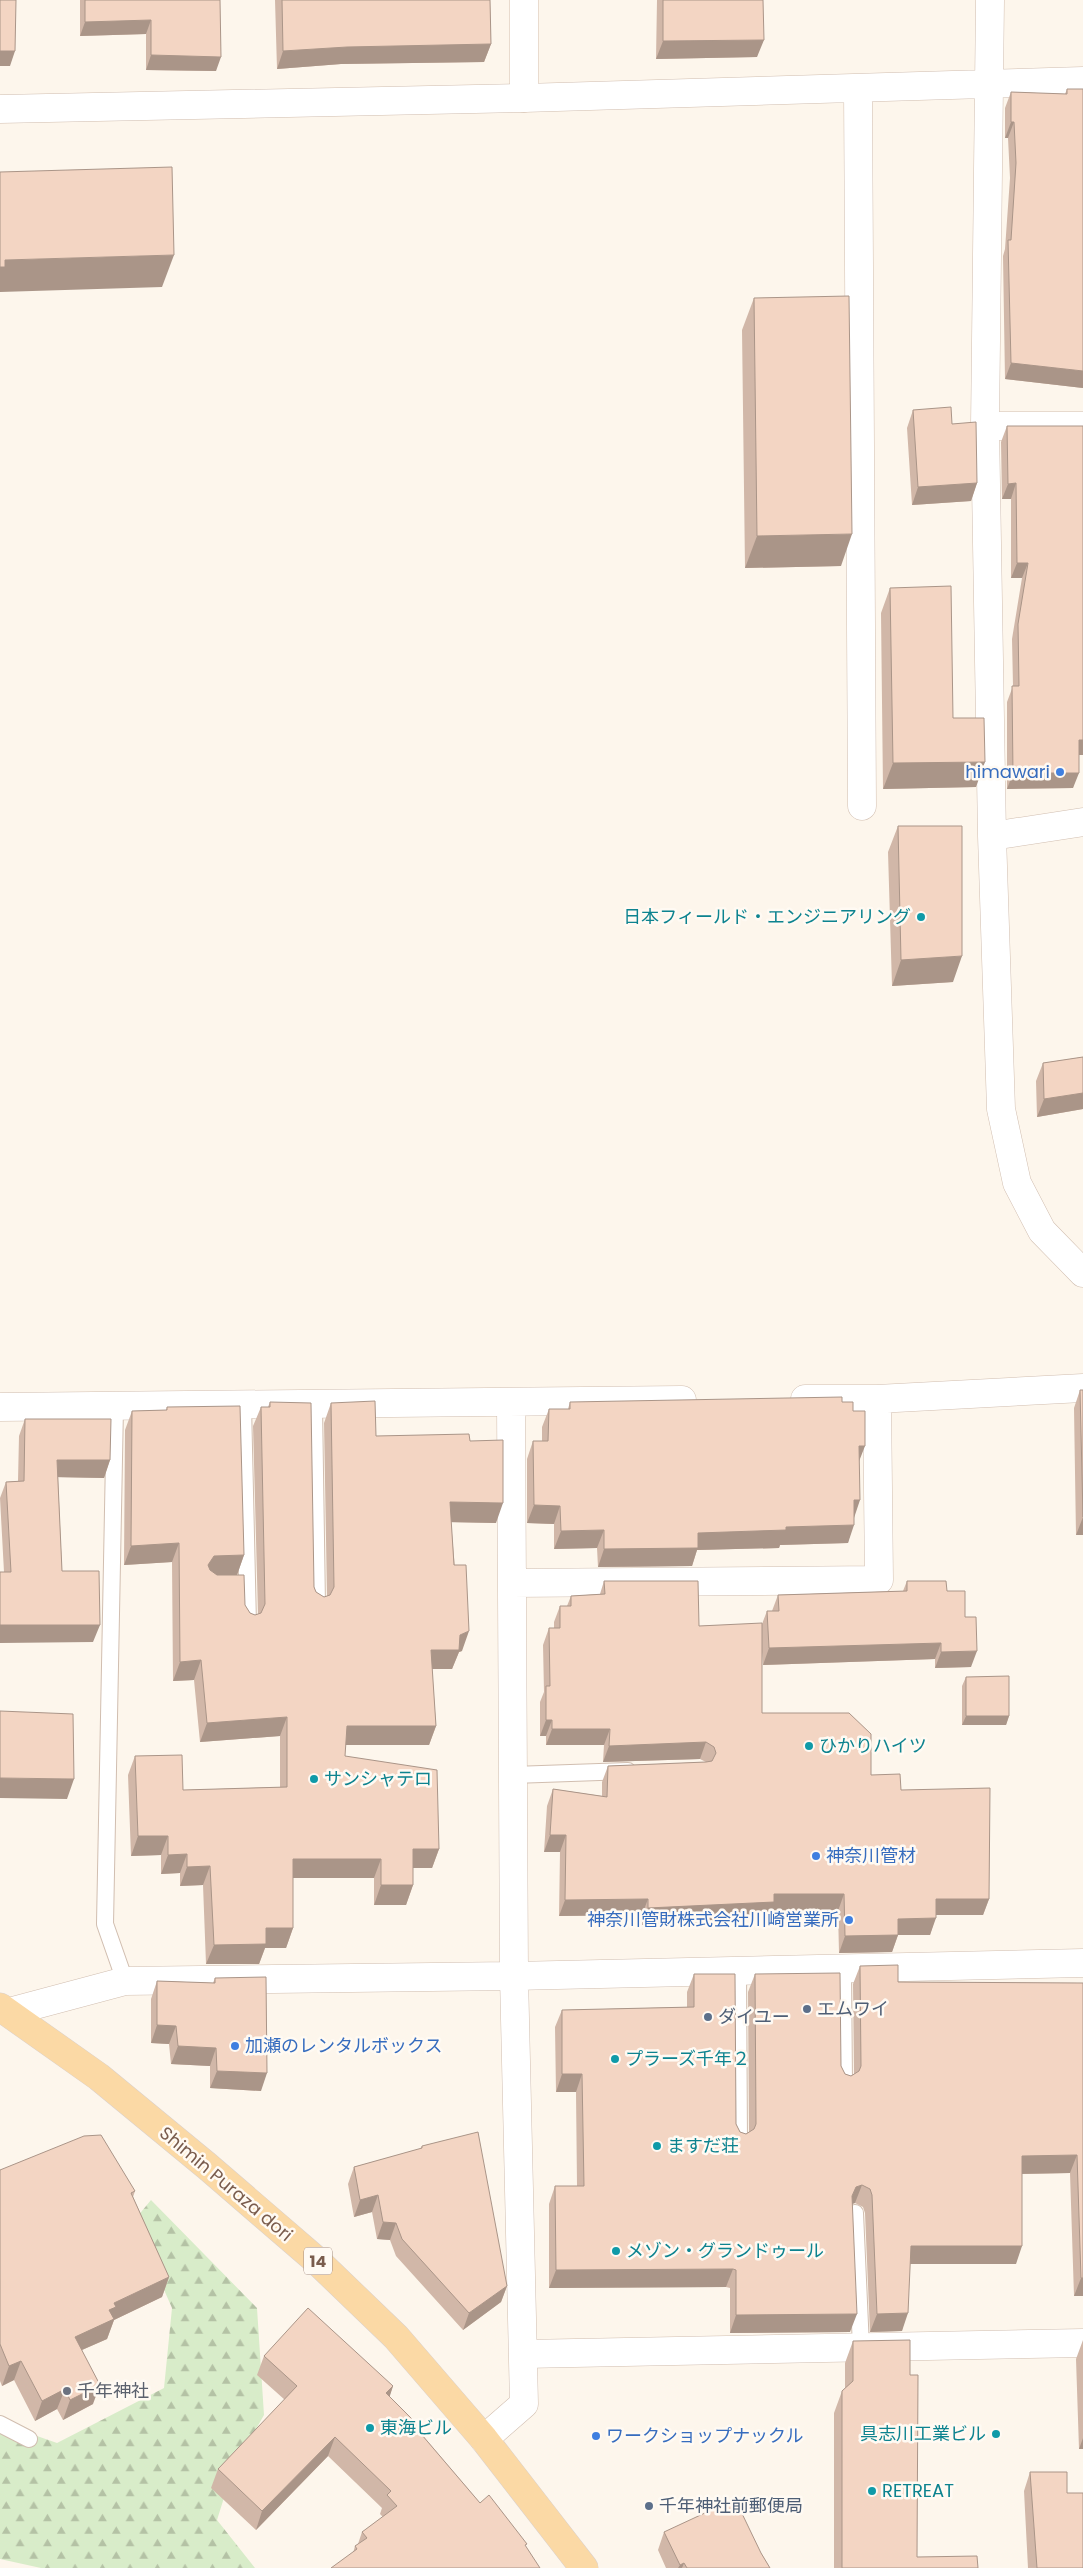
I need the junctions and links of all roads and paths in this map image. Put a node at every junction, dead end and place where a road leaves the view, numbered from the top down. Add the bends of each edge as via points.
1 (524, 0) edge
2 (990, 0) edge
3 (1083, 81) edge
4 (989, 84) junction
5 (858, 88) junction
6 (524, 98) junction
7 (0, 109) edge
8 (985, 426) junction
9 (1083, 426) edge
10 (862, 806) dead end
11 (1083, 822) edge
12 (992, 836) junction
13 (1083, 1273) edge
14 (1083, 1388) edge
15 (877, 1398) junction
16 (778, 1399) edge
17 (709, 1400) edge
18 (511, 1402) junction
19 (314, 1404) junction
20 (243, 1405) junction
21 (0, 1407) edge
22 (115, 1407) junction
23 (512, 1583) junction
24 (229, 1585) edge
25 (247, 1585) junction
26 (317, 1606) edge
27 (248, 1624) edge
28 (641, 1771) edge
29 (513, 1775) junction
30 (1083, 1963) edge
31 (843, 1968) junction
32 (738, 1970) junction
33 (514, 1976) junction
34 (125, 1981) junction
35 (3, 2016) edge
36 (844, 2084) edge
37 (739, 2142) edge
38 (855, 2212) edge
39 (1083, 2343) edge
40 (861, 2347) junction
41 (524, 2354) junction
42 (0, 2424) edge
43 (484, 2438) junction
44 (29, 2439) dead end
45 (584, 2568) edge

1 - 6 street
2 - 4 street
3 - 4 street
4 - 5 street
4 - 8 street
5 - 6 street
5 - 10 street
6 - 7 street
8 - 9 street
8 - 12 street
11 - 12 street
12 - 13 street via 1000,1109 1017,1183 1042,1231
14 - 15 street
15 - 16 street
15 - 23 street via 879,1580
17 - 18 street
18 - 19 street
18 - 23 street
19 - 20 street
19 - 26 lane
20 - 22 street
20 - 25 lane
21 - 22 street
22 - 34 lane via 105,1924
23 - 29 street
24 - 25 lane
25 - 27 lane
28 - 29 lane
29 - 33 street
30 - 31 street
31 - 32 street
31 - 36 lane
32 - 33 street
32 - 37 lane
33 - 34 street
33 - 41 street
34 - 35 street
35 - 43 main road, Shimin Puraza dori / 14 via 100,2077 316,2260 396,2337
38 - 40 lane
39 - 40 street
40 - 41 street
41 - 43 street via 524,2404
42 - 44 lane
43 - 45 main road, Shimin Puraza dori / 14

